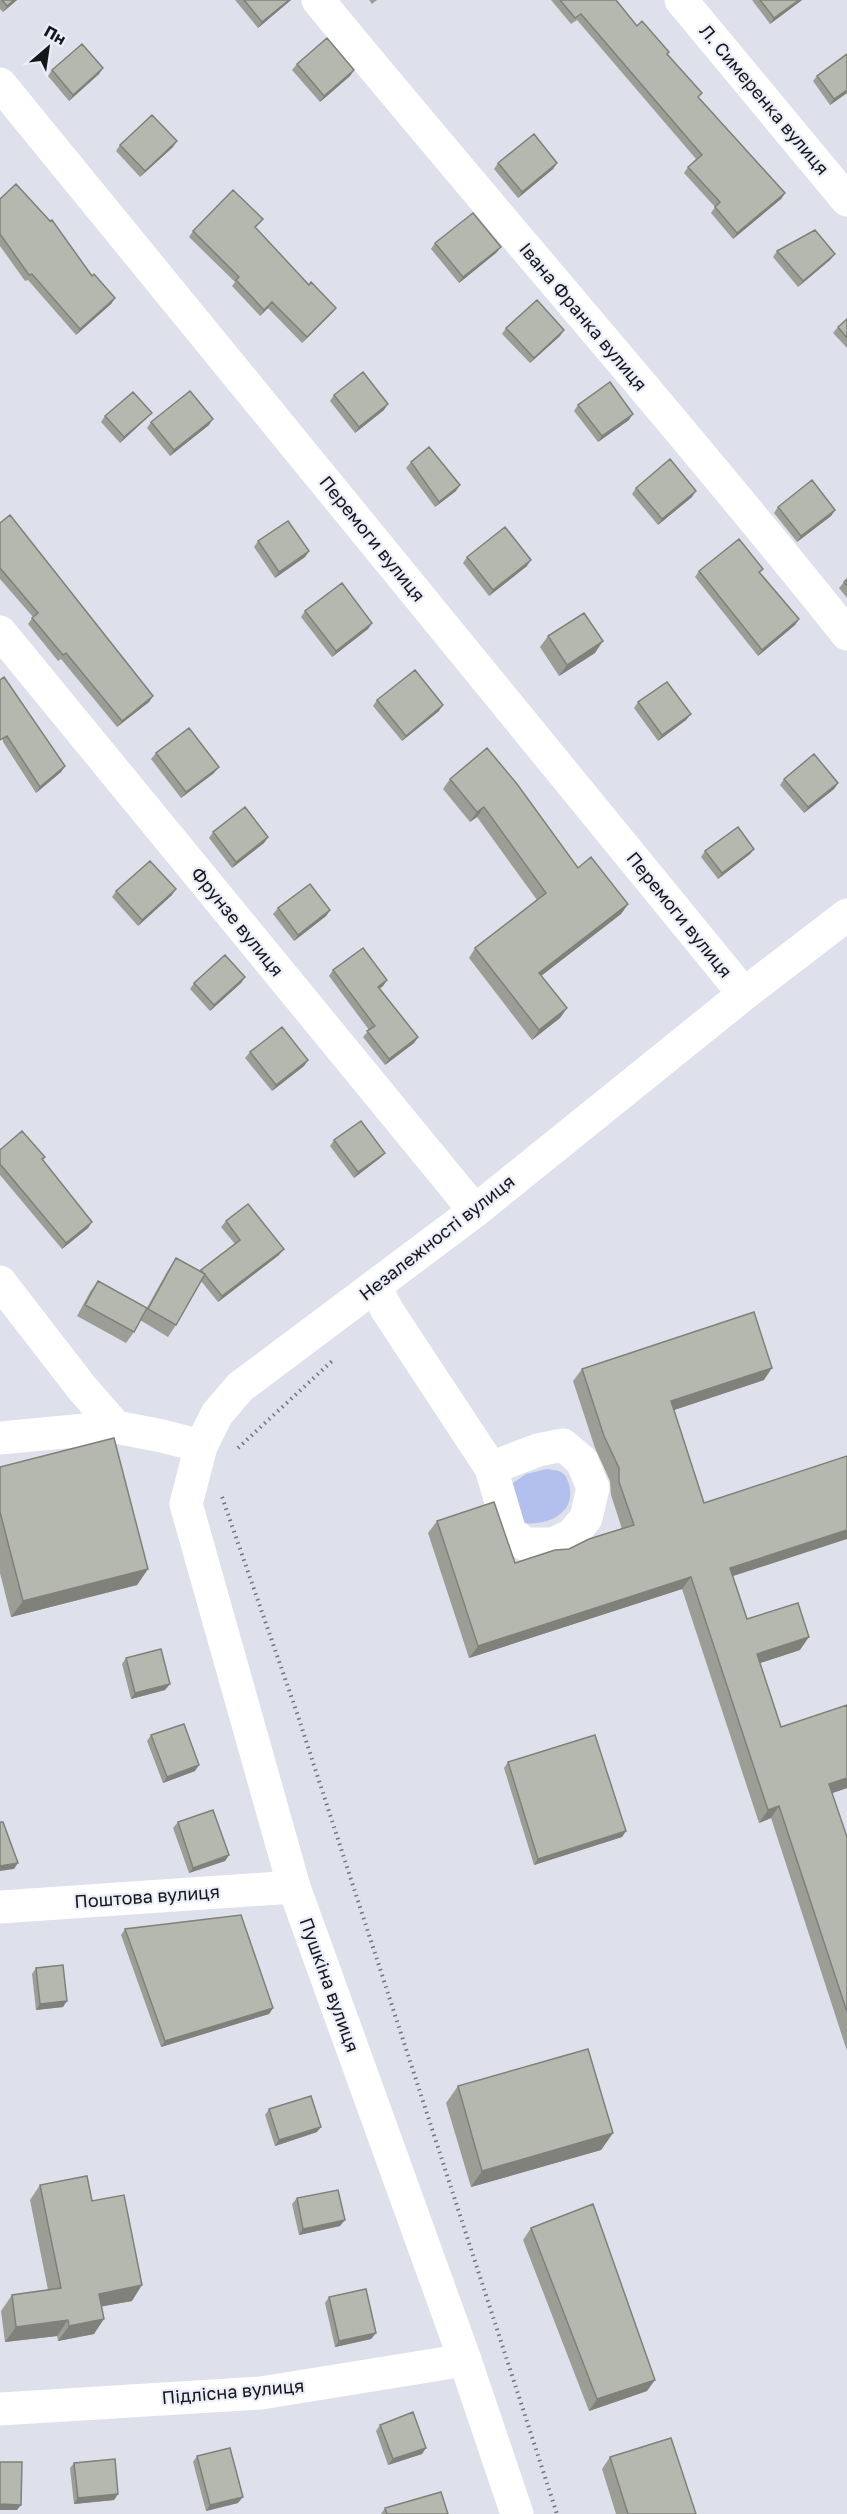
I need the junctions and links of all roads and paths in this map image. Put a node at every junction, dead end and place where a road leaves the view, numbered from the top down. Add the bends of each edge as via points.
1 (318, 0) edge
2 (681, 0) edge
3 (0, 84) edge
4 (847, 200) edge
5 (0, 632) edge
6 (847, 634) edge
7 (847, 915) edge
8 (744, 994) junction
9 (475, 1211) junction
10 (0, 1282) edge
11 (375, 1287) junction
12 (337, 1356) dead end
13 (116, 1427) junction
14 (0, 1438) edge
15 (201, 1446) junction
16 (234, 1458) dead end
17 (491, 1468) dead end
18 (225, 1487) dead end
19 (294, 1887) junction
20 (0, 1907) edge
21 (465, 2360) junction
22 (0, 2409) edge
23 (517, 2514) edge
24 (557, 2514) edge

1 - 6 street, Івана Франка вулиця
2 - 4 street, Л. Симеренка вулиця
3 - 8 street, Перемоги вулиця
5 - 9 street, Фрунзе вулиця
7 - 8 street, Незалежності вулиця
8 - 9 street, Незалежності вулиця
9 - 11 street, Незалежності вулиця
10 - 13 street
11 - 15 street, Незалежності вулиця via 240,1387 217,1414
11 - 17 street
12 - 16 path via 237,1448
13 - 14 street
13 - 15 street
15 - 19 street, Пушкіна вулиця via 186,1504
18 - 24 path via 222,1497 305,1736
19 - 20 street, Поштова вулиця
19 - 21 street, Пушкіна вулиця
21 - 22 street, Підлісна вулиця via 261,2393
21 - 23 street, Пушкіна вулиця

